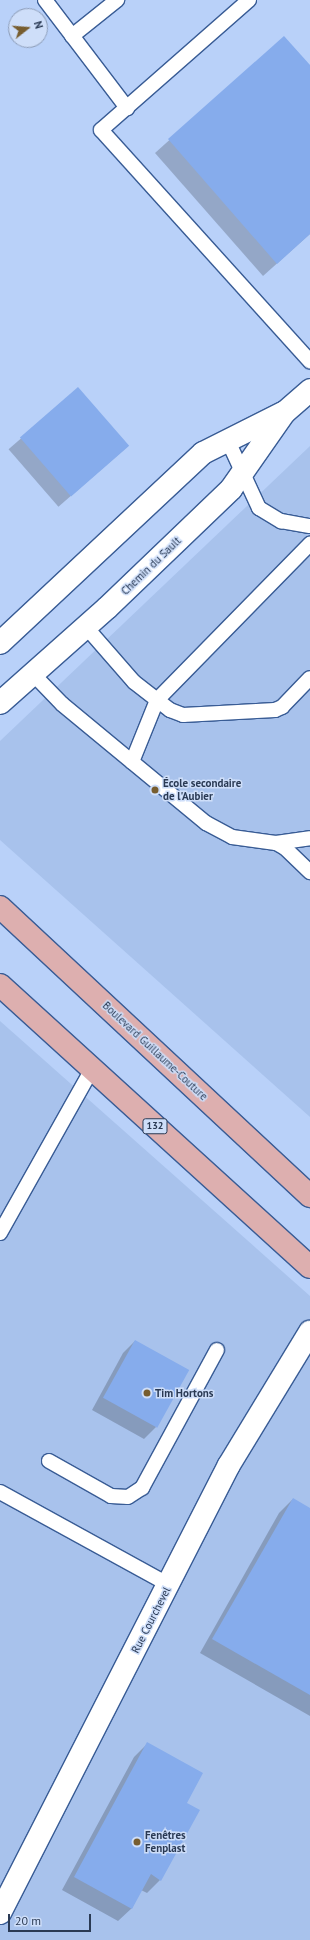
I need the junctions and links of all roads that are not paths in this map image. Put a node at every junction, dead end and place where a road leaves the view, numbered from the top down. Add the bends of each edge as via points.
1 (45, 0) edge
2 (117, 0) edge
3 (249, 0) edge
4 (72, 36) junction
5 (126, 108) junction
6 (310, 361) edge
7 (310, 390) edge
8 (284, 413) junction
9 (228, 441) junction
10 (242, 474) junction
11 (310, 526) edge
12 (310, 544) edge
13 (86, 627) junction
14 (0, 643) edge
15 (33, 674) junction
16 (310, 678) edge
17 (157, 700) junction
18 (0, 703) edge
19 (132, 762) junction
20 (310, 838) edge
21 (276, 843) junction
22 (310, 872) edge
23 (0, 907) edge
24 (0, 985) edge
25 (92, 1069) junction
26 (310, 1196) edge
27 (0, 1233) edge
28 (310, 1267) edge
29 (310, 1332) edge
30 (217, 1350) dead end
31 (50, 1461) dead end
32 (0, 1492) edge
33 (169, 1585) junction
34 (0, 1914) edge

1 - 4 lane
2 - 4 lane
3 - 5 lane
4 - 5 lane
5 - 6 lane via 102,130
7 - 8 street, Chemin du Sault
8 - 9 street, Chemin du Sault
8 - 10 street, Chemin du Sault
9 - 10 lane
9 - 14 street, Chemin du Sault via 203,453
10 - 11 lane via 259,508 281,521
10 - 13 street, Chemin du Sault via 231,489
12 - 17 lane
13 - 15 street, Chemin du Sault
13 - 17 lane via 134,682
15 - 18 street, Chemin du Sault
15 - 19 lane via 62,704
16 - 17 lane via 282,707 275,710 183,715 170,710
17 - 19 lane
19 - 21 lane via 220,832 248,840
20 - 21 lane
21 - 22 lane
23 - 26 main road, Boulevard Guillaume-Couture
24 - 25 main road, 132
25 - 27 lane
25 - 28 main road, 132
29 - 33 street, Rue Courchevel via 229,1465
30 - 31 lane via 142,1488 128,1496 111,1496
32 - 33 lane
33 - 34 street, Rue Courchevel

